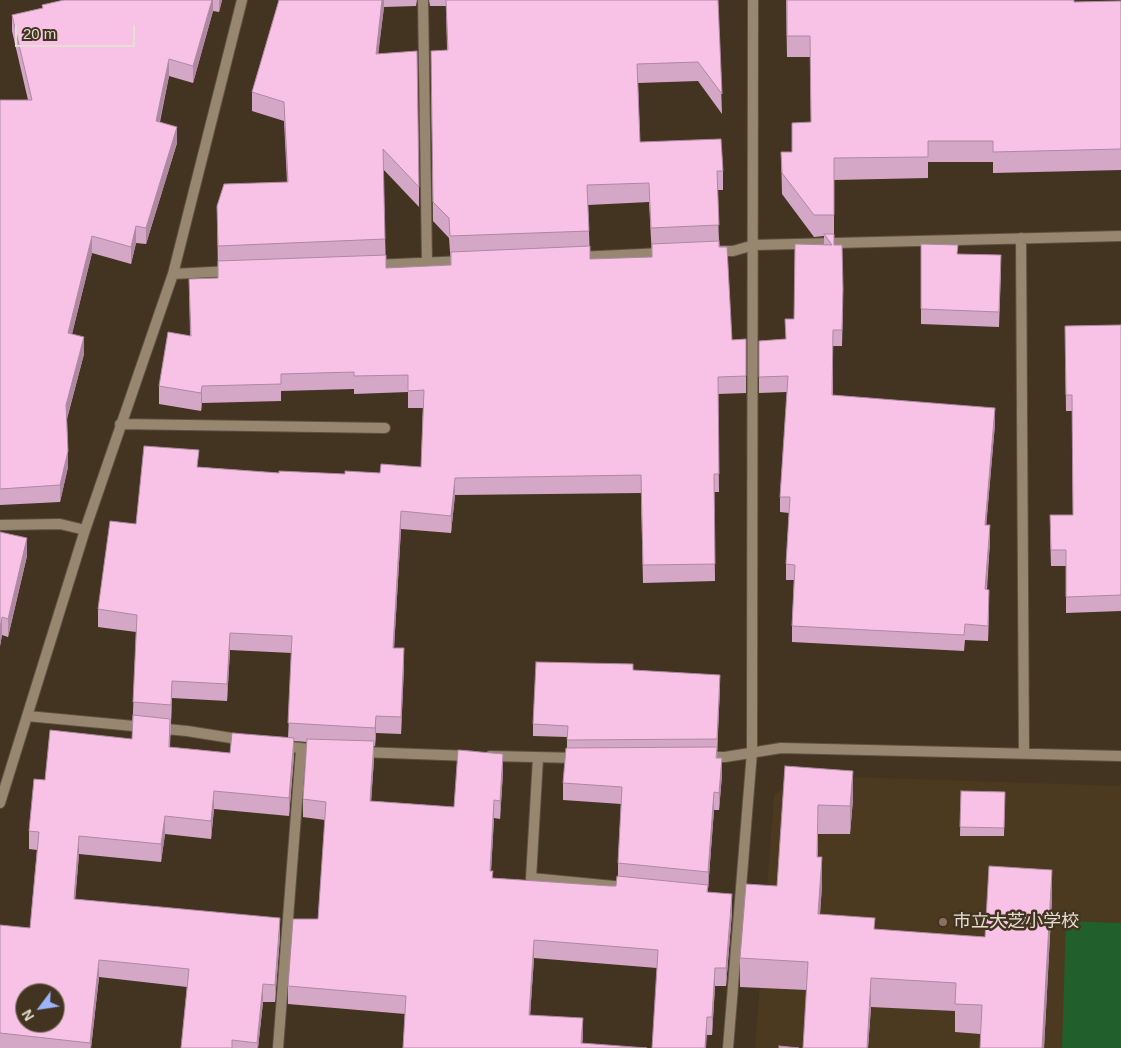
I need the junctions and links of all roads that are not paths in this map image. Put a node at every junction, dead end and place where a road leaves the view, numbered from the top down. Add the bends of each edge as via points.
1 (242, 0) edge
2 (423, 0) edge
3 (753, 0) edge
4 (1121, 236) edge
5 (1021, 238) junction
6 (754, 245) junction
7 (703, 252) edge
8 (673, 253) edge
9 (565, 257) edge
10 (476, 260) edge
11 (426, 262) junction
12 (358, 266) edge
13 (241, 271) edge
14 (173, 274) junction
15 (120, 424) junction
16 (385, 428) dead end
17 (0, 525) edge
18 (85, 530) junction
19 (27, 716) junction
20 (253, 742) edge
21 (272, 745) edge
22 (300, 750) junction
23 (330, 751) edge
24 (350, 751) edge
25 (752, 752) junction
26 (1024, 753) junction
27 (1121, 756) edge
28 (695, 757) edge
29 (538, 758) junction
30 (587, 758) edge
31 (0, 803) edge
32 (630, 888) edge
33 (278, 1048) edge
34 (728, 1048) edge

1 - 14 street
2 - 11 street
3 - 6 street
4 - 5 street
5 - 6 street
5 - 26 street
6 - 7 street via 732,251
6 - 25 street
8 - 9 street
10 - 11 street
11 - 12 street
13 - 14 street
14 - 15 street
15 - 16 street
15 - 18 street
17 - 18 street via 60,524
18 - 19 street
19 - 20 street via 187,731
19 - 31 street
21 - 22 street
22 - 23 street
22 - 33 street
24 - 29 street
25 - 26 street via 781,748
25 - 28 street via 725,757
25 - 34 street via 735,898
26 - 27 street
29 - 30 street
29 - 32 street via 531,878

